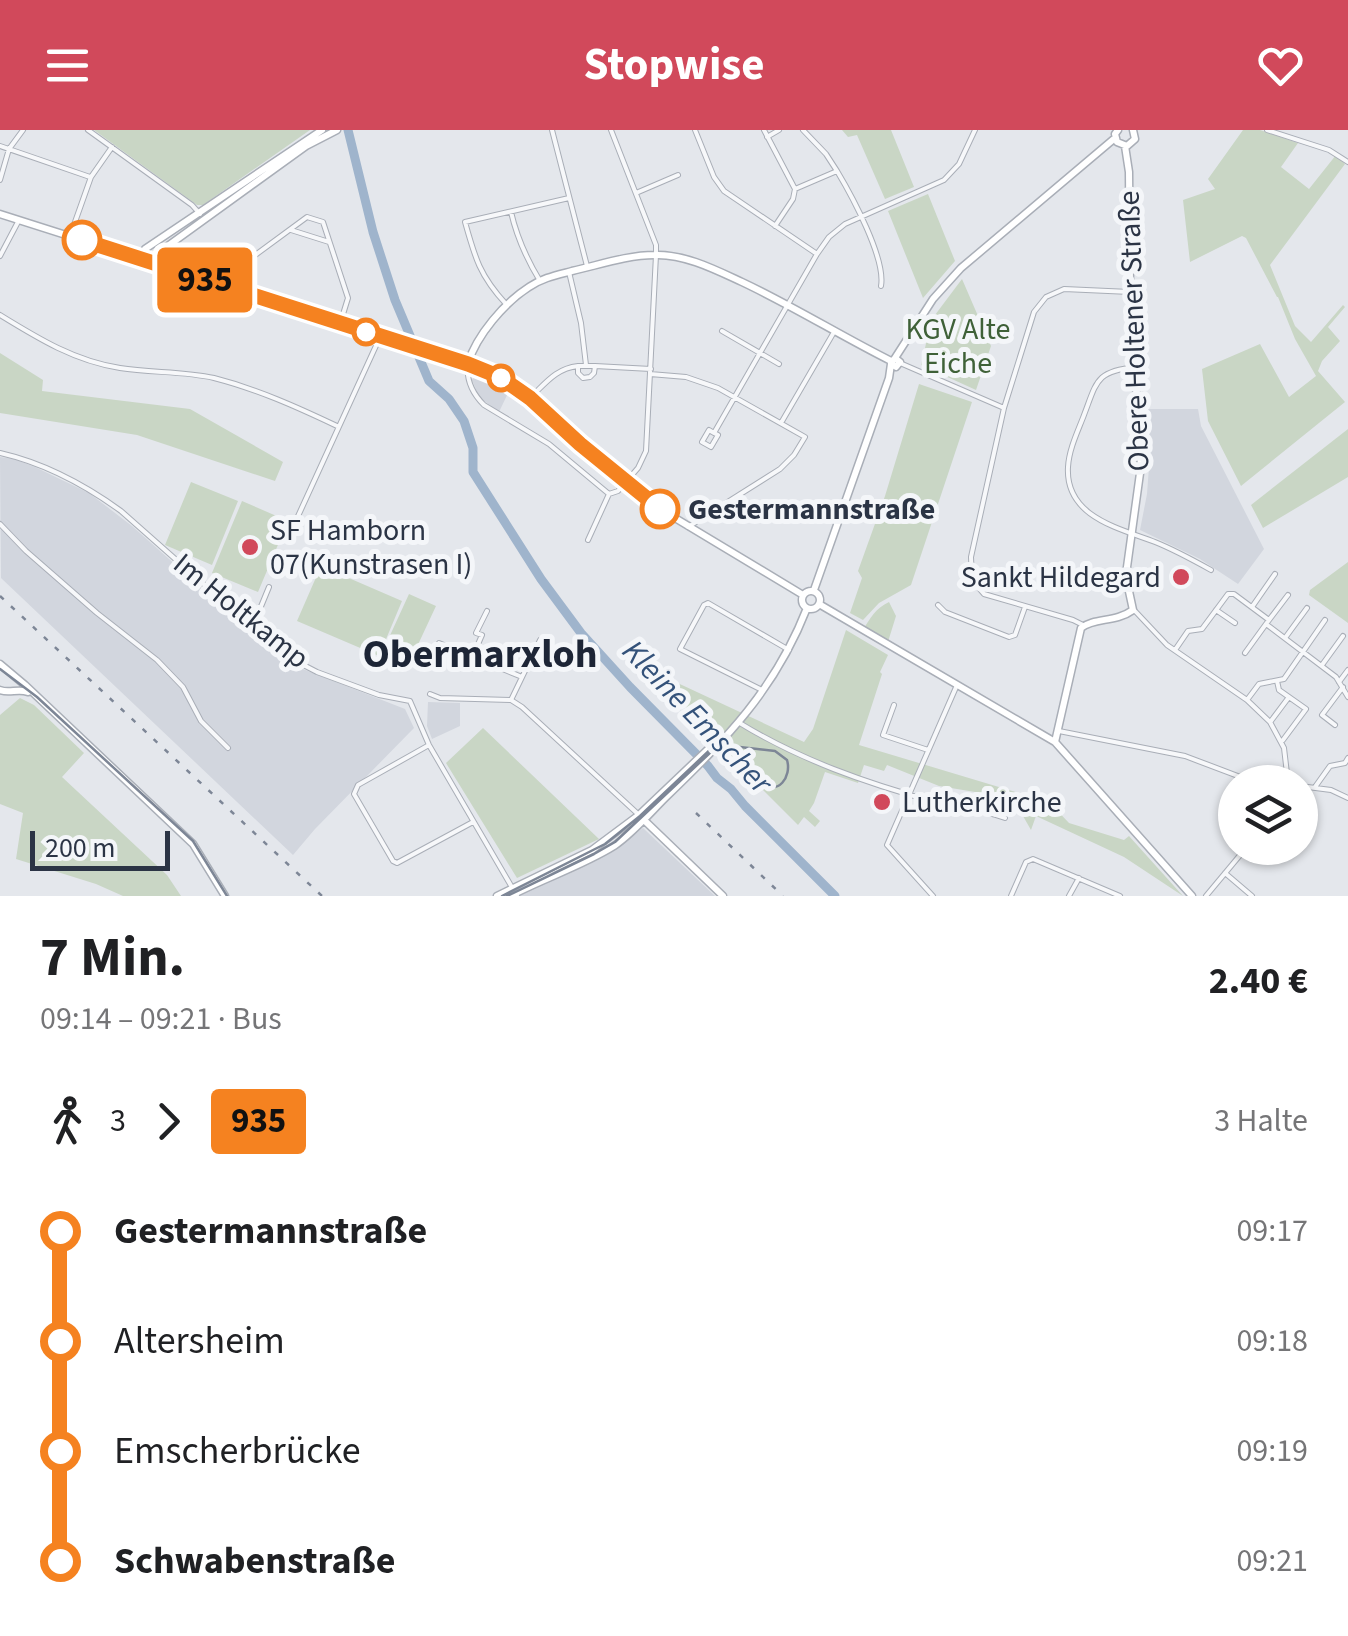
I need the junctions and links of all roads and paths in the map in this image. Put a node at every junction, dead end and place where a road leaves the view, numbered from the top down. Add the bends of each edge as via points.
1 (23, 130) edge
2 (88, 130) edge
3 (322, 130) edge
4 (337, 130) edge
5 (552, 130) edge
6 (611, 130) edge
7 (696, 130) edge
8 (779, 130) edge
9 (803, 130) edge
10 (976, 130) edge
11 (1267, 130) edge
12 (1134, 131) edge
13 (765, 133) edge
14 (1120, 138) edge
15 (0, 146) edge
16 (112, 147) junction
17 (10, 149) junction
18 (1348, 162) edge
19 (837, 171) junction
20 (678, 175) dead end
21 (91, 177) junction
22 (0, 180) edge
23 (795, 189) junction
24 (636, 193) junction
25 (569, 198) junction
26 (511, 211) junction
27 (0, 214) edge
28 (202, 216) junction
29 (861, 216) junction
30 (19, 220) junction
31 (775, 226) junction
32 (290, 230) junction
33 (70, 236) junction
34 (329, 242) junction
35 (162, 250) junction
36 (817, 254) junction
37 (656, 255) junction
38 (0, 256) edge
39 (144, 260) junction
40 (166, 267) junction
41 (587, 268) junction
42 (569, 272) junction
43 (540, 280) junction
44 (880, 286) dead end
45 (234, 290) junction
46 (1130, 292) junction
47 (790, 304) junction
48 (507, 305) junction
49 (0, 315) edge
50 (340, 324) junction
51 (836, 330) junction
52 (722, 331) dead end
53 (380, 337) junction
54 (760, 354) junction
55 (896, 362) junction
56 (468, 364) junction
57 (779, 364) dead end
58 (586, 365) junction
59 (578, 366) junction
60 (595, 366) junction
61 (1136, 367) junction
62 (650, 372) junction
63 (538, 390) dead end
64 (734, 396) junction
65 (1004, 408) junction
66 (781, 423) junction
67 (338, 426) junction
68 (714, 433) dead end
69 (0, 453) edge
70 (625, 483) junction
71 (609, 494) junction
72 (0, 524) edge
73 (688, 528) junction
74 (1132, 533) junction
75 (288, 538) dead end
76 (588, 540) dead end
77 (1211, 570) dead end
78 (1275, 574) dead end
79 (269, 587) dead end
80 (814, 590) junction
81 (803, 595) junction
82 (1288, 595) dead end
83 (819, 604) junction
84 (938, 606) dead end
85 (807, 608) junction
86 (1025, 608) junction
87 (1252, 608) junction
88 (1308, 608) dead end
89 (487, 610) dead end
90 (1133, 610) junction
91 (1216, 610) junction
92 (1326, 620) dead end
93 (1267, 622) junction
94 (1235, 623) dead end
95 (1083, 625) junction
96 (250, 626) junction
97 (1343, 636) dead end
98 (1285, 638) junction
99 (540, 640) dead end
100 (439, 644) dead end
101 (789, 650) junction
102 (1175, 650) junction
103 (1304, 651) junction
104 (1245, 653) dead end
105 (472, 658) junction
106 (0, 664) edge
107 (1322, 665) junction
108 (1348, 670) edge
109 (522, 677) junction
110 (1277, 681) junction
111 (1341, 684) junction
112 (957, 685) junction
113 (0, 690) edge
114 (764, 691) junction
115 (430, 694) dead end
116 (1289, 697) junction
117 (1348, 697) edge
118 (37, 698) junction
119 (510, 700) junction
120 (1247, 700) junction
121 (894, 705) dead end
122 (738, 722) junction
123 (1270, 722) junction
124 (1335, 725) dead end
125 (1059, 731) junction
126 (1282, 741) junction
127 (1055, 742) junction
128 (429, 745) junction
129 (228, 748) dead end
130 (928, 750) junction
131 (1348, 758) edge
132 (1286, 765) edge
133 (1218, 768) edge
134 (1318, 783) edge
135 (1318, 788) edge
136 (909, 794) junction
137 (1348, 798) edge
138 (642, 818) junction
139 (1004, 818) dead end
140 (474, 822) junction
141 (1232, 865) edge
142 (1225, 873) junction
143 (1080, 877) junction
144 (513, 893) edge
145 (225, 896) edge
146 (497, 896) edge
147 (723, 896) edge
148 (934, 896) edge
149 (1011, 896) edge
150 (1069, 896) edge
151 (1120, 896) edge
152 (1192, 896) edge
153 (1206, 896) edge
154 (1252, 896) edge

1 - 17 street
2 - 16 street
3 - 28 street
4 - 28 street
5 - 25 street
6 - 24 street
7 - 31 street via 719,185
8 - 13 street
9 - 19 street
10 - 29 street via 944,180
11 - 18 street
12 - 14 street, Obere Holtener Straße via 1135,138
13 - 23 street
14 - 46 street, Obere Holtener Straße via 1129,172
14 - 55 street via 962,268
15 - 17 street
16 - 21 street
16 - 28 street
17 - 21 street
17 - 22 street
19 - 23 street
19 - 29 street
20 - 24 street
21 - 33 street
23 - 31 street
24 - 37 street
25 - 26 street
25 - 41 street
26 - 43 street
26 - 48 street via 465,222 482,273
27 - 30 street
28 - 35 street
28 - 39 street via 145,250
29 - 36 street via 837,230
29 - 44 street via 882,270
30 - 33 street
30 - 38 street
31 - 36 street
32 - 34 street
32 - 34 street via 306,217 322,222
32 - 45 street via 243,264
33 - 39 street
34 - 50 street via 348,298
35 - 39 street
35 - 40 street
36 - 47 street
37 - 41 street
37 - 47 street via 703,265
37 - 62 street
39 - 40 street
40 - 45 street
41 - 42 street
42 - 43 street
42 - 58 street
43 - 48 street
45 - 50 street
46 - 61 street, Obere Holtener Straße
46 - 65 street via 1075,288 1046,297 1034,312
47 - 51 street
47 - 54 street
48 - 56 street
49 - 67 street via 78,358 210,377
50 - 53 street
51 - 55 street
51 - 66 street
52 - 54 street
53 - 56 street
53 - 67 street
54 - 57 street
54 - 64 street
55 - 65 street
55 - 80 street
56 - 70 street via 530,398
56 - 71 street via 469,382 484,405 549,444
58 - 59 street
58 - 60 street
59 - 60 street via 586,378
59 - 63 street via 553,375
60 - 62 street
61 - 74 street, Obere Holtener Straße via 1142,466
61 - 74 street via 1100,379 1068,464 1080,505
62 - 64 street
62 - 70 street via 646,451
64 - 66 street
64 - 68 street
65 - 86 street via 970,571 984,594
66 - 73 street via 804,436 794,455
67 - 75 street
69 - 96 street, Im Holtkamp via 38,464 105,499
70 - 71 street
70 - 73 street
71 - 76 street
72 - 129 street via 156,660
73 - 81 street
74 - 77 street
74 - 90 street, Obere Holtener Straße via 1127,582
78 - 87 street
79 - 96 street
80 - 81 street
80 - 83 street
81 - 85 street
82 - 93 street
83 - 85 street
83 - 112 street
84 - 86 street via 1009,637
85 - 101 street
86 - 95 street
87 - 91 street via 1228,594
87 - 93 street
88 - 98 street
89 - 105 street
90 - 95 street
90 - 102 street
91 - 94 street
91 - 102 street
92 - 103 street
93 - 98 street
93 - 104 street
95 - 125 street
96 - 128 street, Im Holtkamp via 317,672 407,698
97 - 107 street
98 - 103 street
99 - 109 street
100 - 105 street
101 - 114 street
101 - 114 street via 704,605 680,649
102 - 120 street
103 - 107 street
103 - 110 street
105 - 109 street
106 - 118 street
107 - 111 street
108 - 111 street
109 - 119 street
110 - 116 street
110 - 120 street via 1259,684
111 - 117 street
111 - 124 street via 1322,716
112 - 127 street
112 - 130 street
113 - 118 street
114 - 122 street
115 - 119 street
116 - 123 street
116 - 126 street via 1306,709
118 - 145 street via 193,844
119 - 138 street
120 - 123 street
121 - 130 street via 883,736
122 - 136 street via 832,770
122 - 138 street
123 - 126 street
125 - 127 street
125 - 133 street
126 - 132 street
127 - 152 street
128 - 140 street, Im Holtkamp
128 - 140 street via 358,785 354,794 393,861
130 - 136 street
131 - 134 street via 1330,766
135 - 137 street
136 - 139 street
136 - 148 street via 887,845
138 - 144 street
138 - 147 street
140 - 144 street, Im Holtkamp
141 - 142 street
142 - 153 street
142 - 154 street
143 - 149 street via 1028,859
143 - 150 street
143 - 151 street
144 - 146 street

